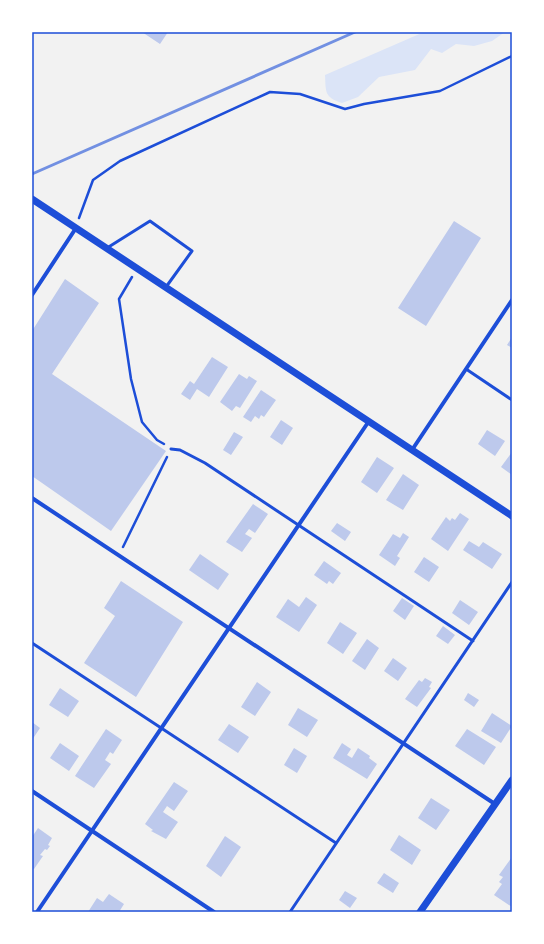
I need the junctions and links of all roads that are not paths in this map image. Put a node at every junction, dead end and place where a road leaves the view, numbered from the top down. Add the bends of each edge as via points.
1 (32, 199) edge
2 (76, 228) junction
3 (107, 248) junction
4 (166, 287) junction
5 (32, 295) edge
6 (512, 300) edge
7 (466, 369) junction
8 (512, 400) edge
9 (369, 421) junction
10 (171, 449) road end
11 (412, 450) junction
12 (32, 498) edge
13 (512, 516) edge
14 (300, 525) junction
15 (512, 582) edge
16 (231, 628) junction
17 (473, 641) junction
18 (32, 643) edge
19 (162, 729) junction
20 (403, 742) junction
21 (512, 780) edge
22 (32, 791) edge
23 (495, 804) junction
24 (92, 831) junction
25 (336, 843) junction
26 (37, 912) edge
27 (214, 912) edge
28 (290, 912) edge
29 (420, 912) edge

1 - 2 street
2 - 3 street
2 - 5 street
3 - 4 street
3 - 4 lane via 150,221 192,251
4 - 9 street
6 - 7 street
7 - 8 lane
7 - 11 street
9 - 11 street
9 - 14 street
10 - 14 lane via 180,450 205,463
11 - 13 street
12 - 16 street
14 - 16 street
14 - 17 lane
15 - 17 lane
16 - 19 street
16 - 20 street
17 - 20 lane
18 - 19 lane
19 - 24 street
19 - 25 lane
20 - 23 street
20 - 25 lane
21 - 23 street
22 - 24 street
23 - 29 street
24 - 26 street
24 - 27 street
25 - 28 lane

